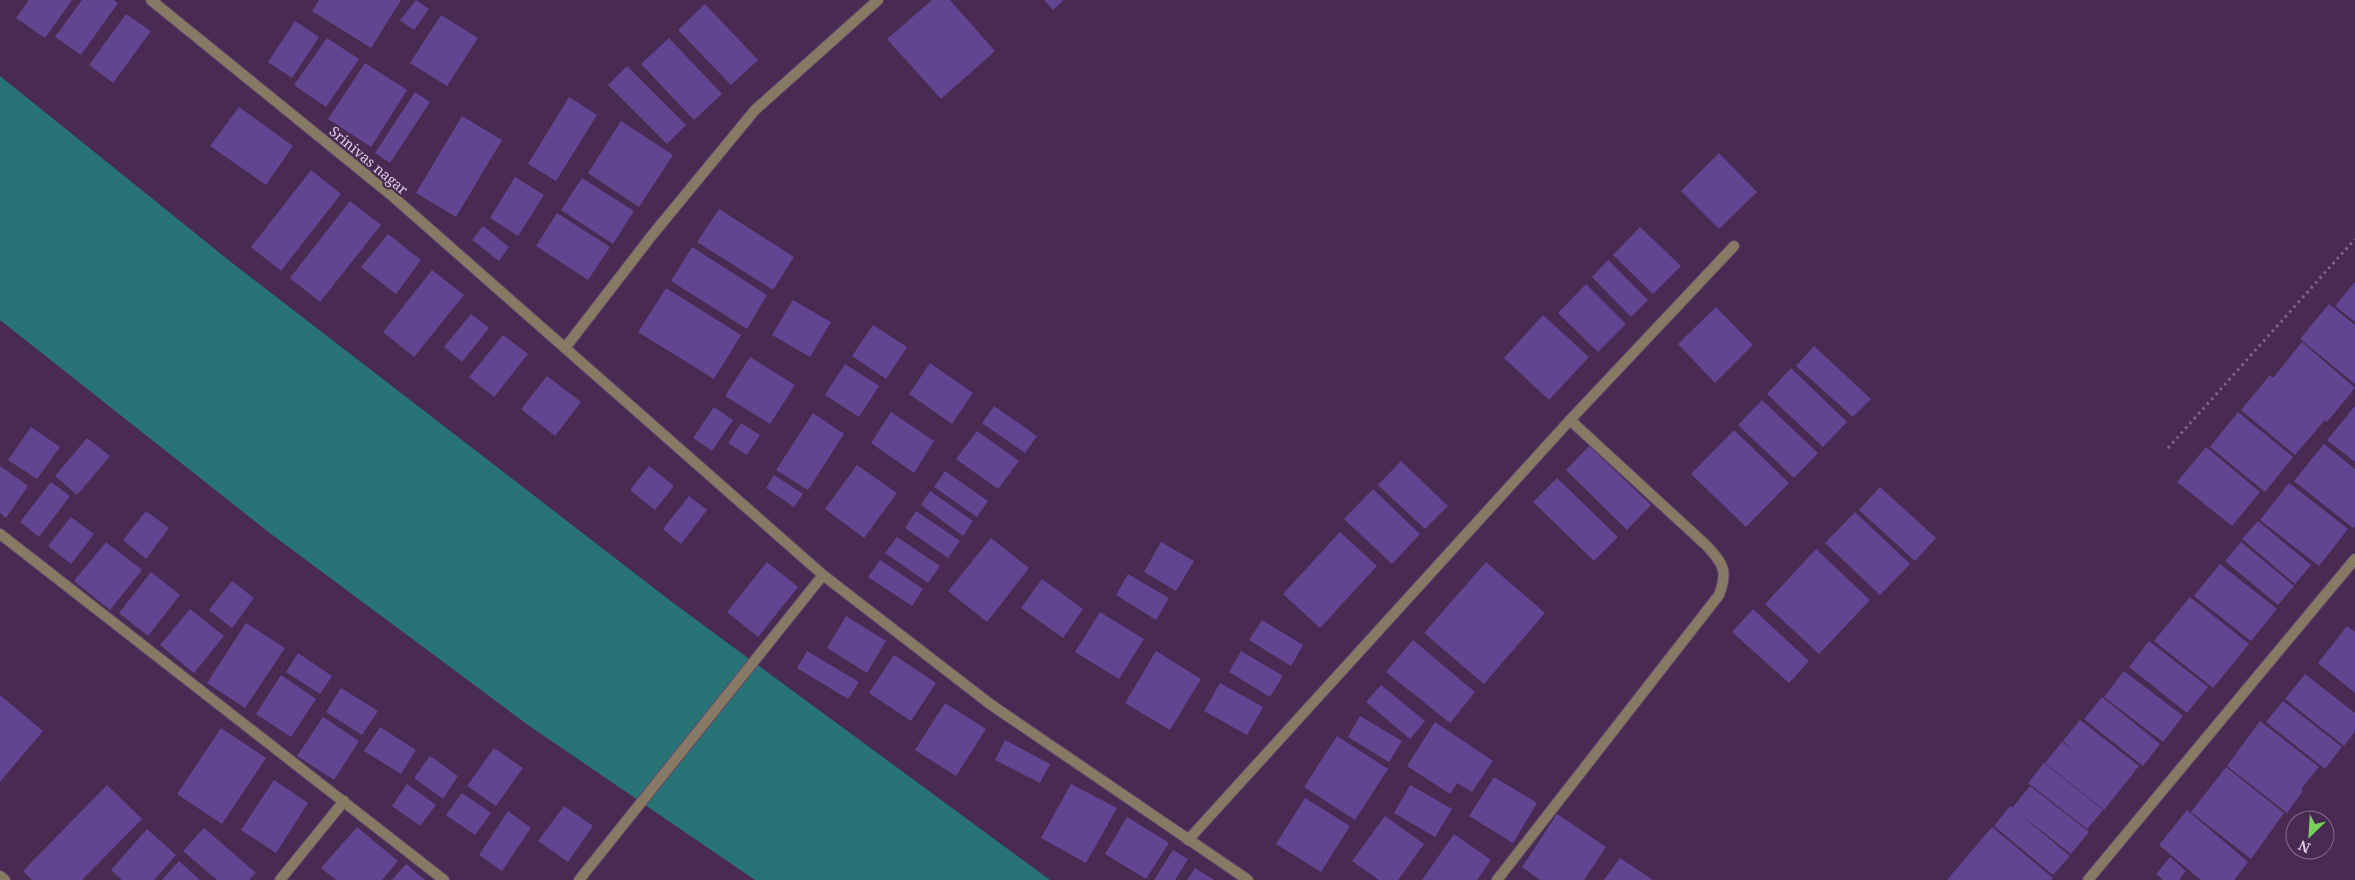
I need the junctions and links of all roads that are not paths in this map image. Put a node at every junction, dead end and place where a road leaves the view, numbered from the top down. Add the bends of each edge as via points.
1 (152, 0) edge
2 (878, 0) edge
3 (1734, 246) dead end
4 (565, 348) junction
5 (1570, 420) junction
6 (0, 534) edge
7 (2355, 559) edge
8 (823, 575) junction
9 (344, 802) junction
10 (1188, 840) junction
11 (0, 876) edge
12 (5, 880) edge
13 (280, 880) edge
14 (444, 880) edge
15 (579, 880) edge
16 (1248, 880) edge
17 (1497, 880) edge
18 (2088, 880) edge

1 - 4 street, Srinivas nagar via 390,194
2 - 4 street via 755,110
3 - 5 street
4 - 8 street, Srinivas nagar
5 - 10 street
5 - 17 street via 1707,546 1721,561 1725,578 1719,595
6 - 9 street
7 - 18 street
8 - 10 street, Srinivas nagar via 990,704
8 - 15 street
9 - 13 street
9 - 14 street
10 - 16 street, Srinivas nagar
11 - 12 street

